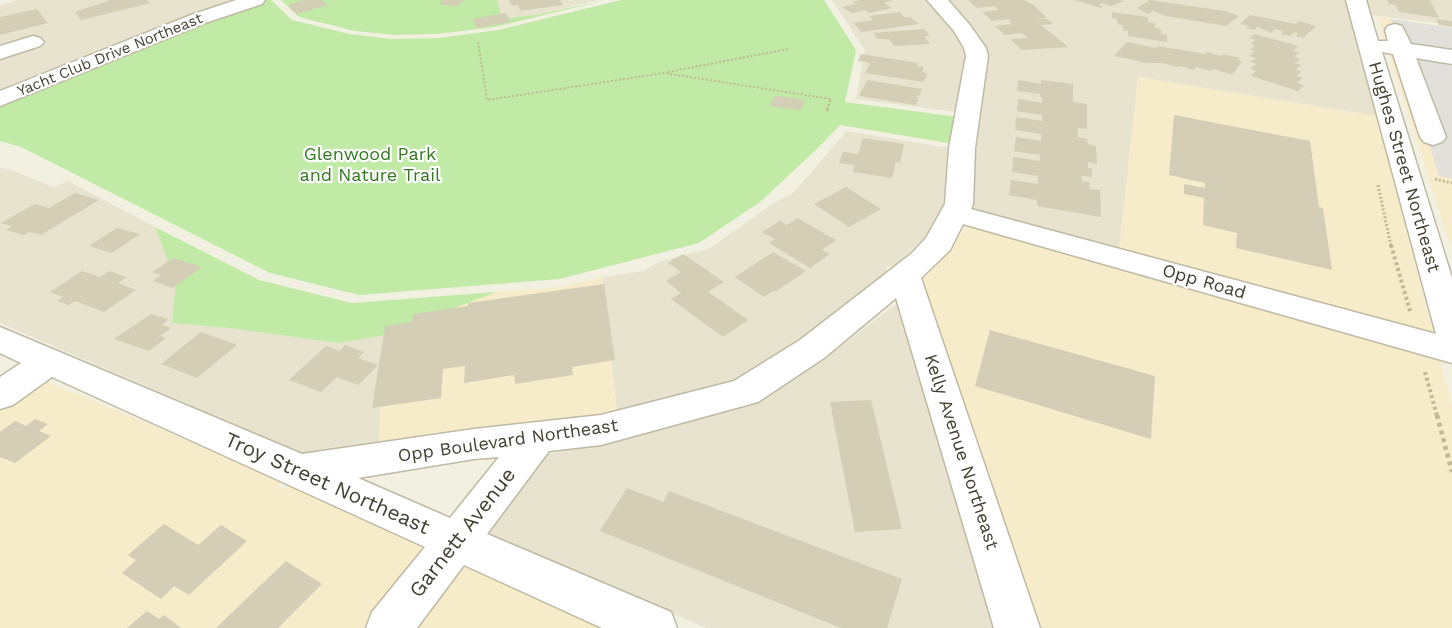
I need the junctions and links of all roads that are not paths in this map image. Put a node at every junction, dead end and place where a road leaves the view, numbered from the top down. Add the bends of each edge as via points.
1 (255, 0) edge
2 (937, 0) edge
3 (1356, 0) edge
4 (1398, 39) junction
5 (33, 42) dead end
6 (1369, 43) junction
7 (0, 53) edge
8 (1452, 57) edge
9 (0, 99) edge
10 (1393, 129) junction
11 (1442, 138) edge
12 (955, 213) junction
13 (905, 276) junction
14 (1452, 333) edge
15 (0, 339) edge
16 (1452, 351) edge
17 (49, 361) junction
18 (0, 395) edge
19 (537, 438) junction
20 (300, 471) junction
21 (458, 541) junction
22 (390, 628) edge
23 (654, 628) edge
24 (1017, 628) edge

1 - 9 street, Yacht Club Drive Northeast
2 - 12 street, Opp Boulevard Northeast via 962,28 977,56
3 - 6 street, Hughes Street Northeast
4 - 6 street
4 - 8 street
4 - 11 street
5 - 7 street
6 - 10 street, Hughes Street Northeast
10 - 11 street
10 - 14 street, Hughes Street Northeast
12 - 13 street, Opp Boulevard Northeast via 939,243
12 - 16 street, Opp Road
13 - 19 street, Opp Boulevard Northeast via 812,349 745,392 602,430
13 - 24 street, Kelly Avenue Northeast
15 - 17 street, Troy Street Northeast
17 - 18 street
17 - 20 street, Troy Street Northeast
19 - 20 street, Opp Boulevard Northeast
19 - 21 street, Garnett Avenue
20 - 21 street, Troy Street Northeast
21 - 22 street, Garnett Avenue
21 - 23 street, Troy Street Northeast

